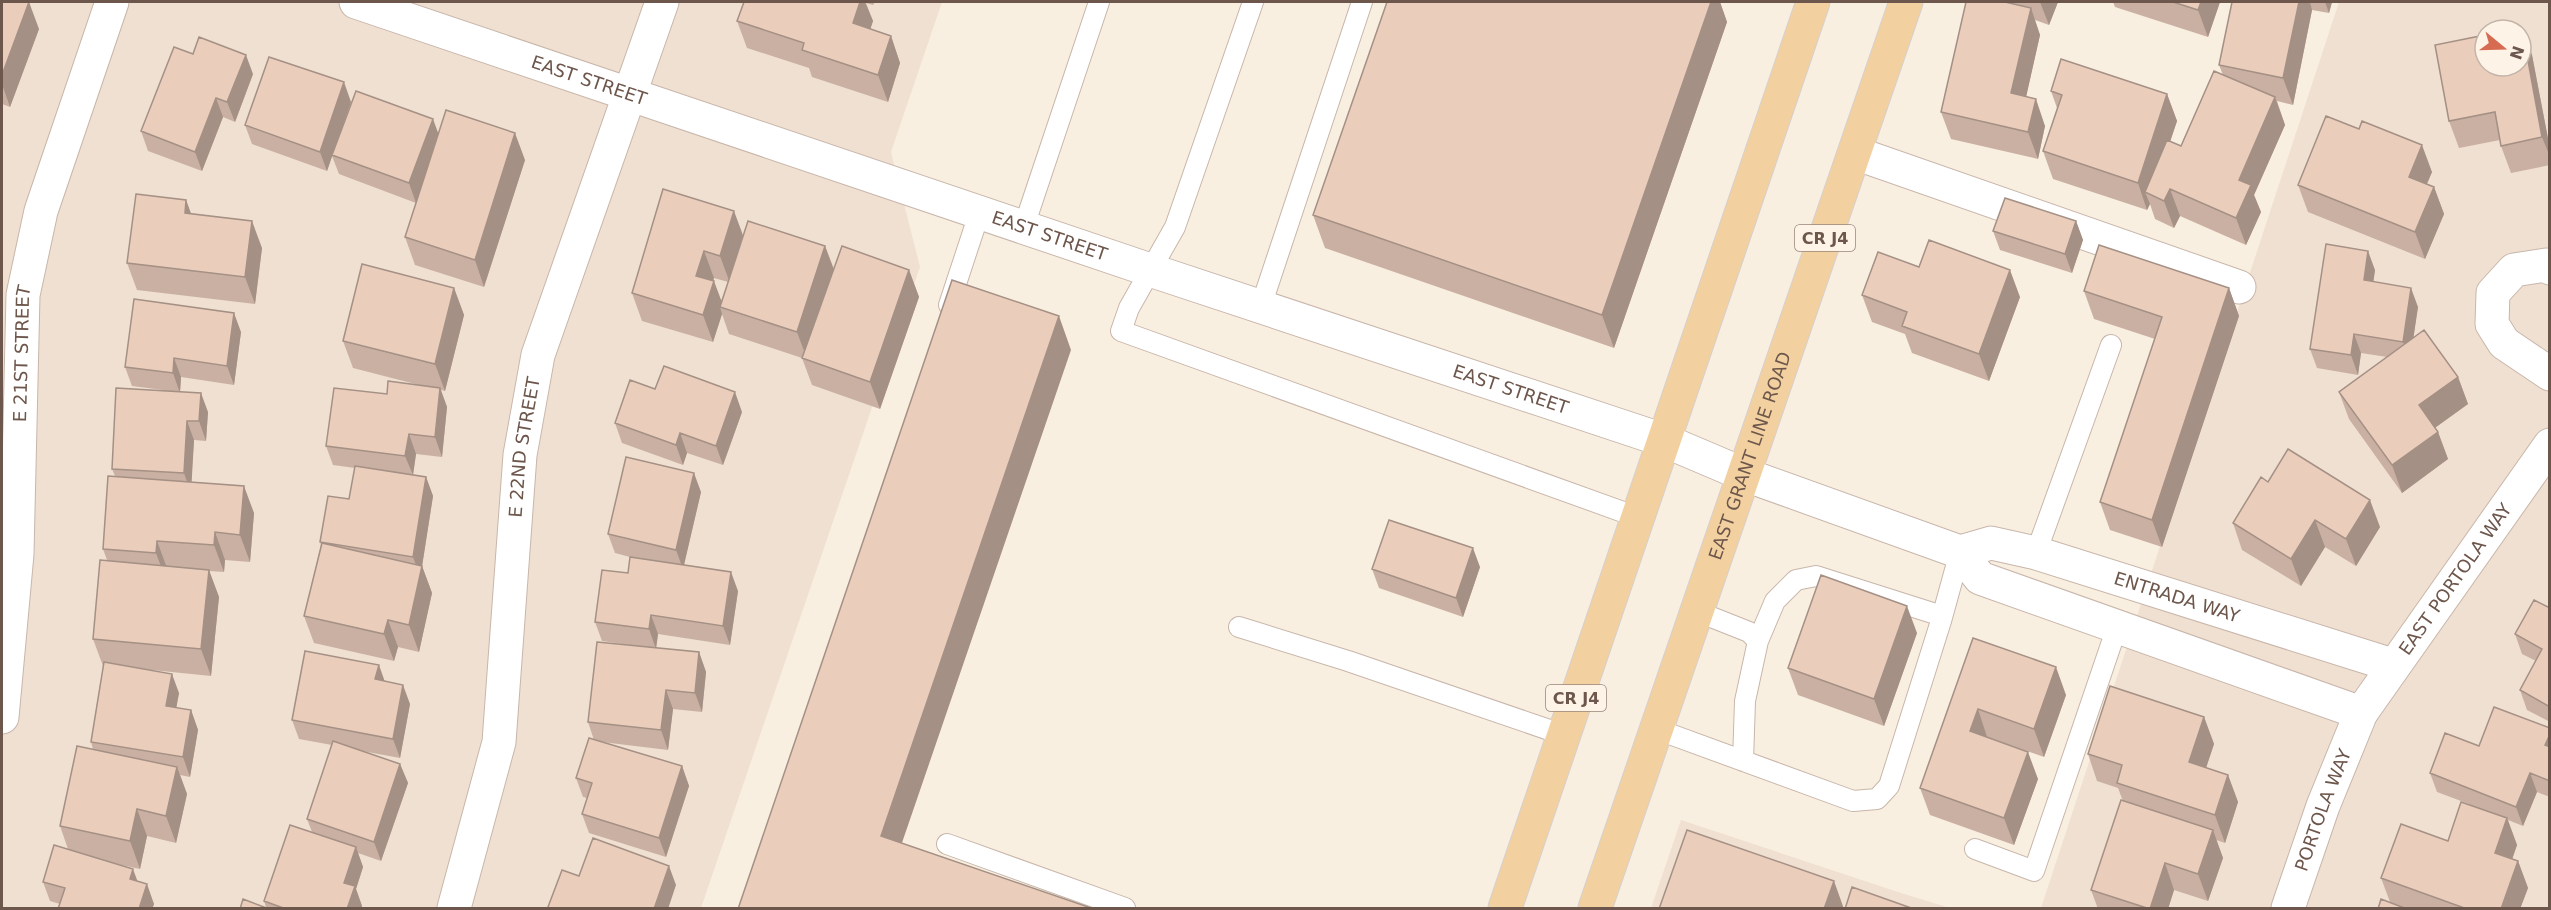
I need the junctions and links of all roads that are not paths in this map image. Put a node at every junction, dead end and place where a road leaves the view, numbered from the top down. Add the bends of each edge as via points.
1 (112, 2) edge
2 (356, 2) edge
3 (662, 2) edge
4 (1099, 2) edge
5 (1252, 2) edge
6 (1362, 2) edge
7 (1813, 2) edge
8 (1906, 2) edge
9 (630, 94) junction
10 (1855, 153) junction
11 (980, 211) junction
12 (1024, 226) junction
13 (2550, 268) edge
14 (1153, 271) junction
15 (2239, 287) dead end
16 (1261, 306) junction
17 (943, 324) edge
18 (2111, 345) dead end
19 (2550, 374) edge
20 (1663, 440) junction
21 (2550, 445) edge
22 (1743, 474) junction
23 (1637, 517) junction
24 (1960, 552) junction
25 (2036, 553) junction
26 (1696, 611) junction
27 (1942, 616) junction
28 (1239, 627) dead end
29 (2117, 627) junction
30 (1758, 640) junction
31 (2392, 665) junction
32 (2361, 712) junction
33 (2, 717) edge
34 (1656, 729) junction
35 (1564, 735) junction
36 (1743, 761) junction
37 (947, 844) dead end
38 (1975, 849) dead end
39 (454, 909) edge
40 (1125, 909) edge
41 (1505, 909) edge
42 (1595, 909) edge
43 (2288, 909) edge

1 - 33 street, E 21ST STREET via 41,211 23,295 17,554
2 - 9 street, EAST STREET
3 - 9 street, E 22ND STREET
4 - 12 lane
5 - 14 lane via 1175,227
6 - 16 lane
7 - 20 main road, CR J4
8 - 10 main road, EAST GRANT LINE ROAD / CR J4
9 - 11 street, EAST STREET
9 - 39 street, E 22ND STREET via 538,355 520,455 499,742
10 - 15 street
10 - 22 main road, EAST GRANT LINE ROAD / CR J4
11 - 12 street, EAST STREET
11 - 17 lane
12 - 14 street, EAST STREET
13 - 19 street via 2546,265 2514,270 2493,293 2492,324 2504,343
14 - 16 street, EAST STREET
14 - 23 lane via 1129,308 1121,331
16 - 20 street, EAST STREET
18 - 25 lane
20 - 22 street, EAST STREET
20 - 23 main road, CR J4
21 - 31 street, EAST PORTOLA WAY
22 - 24 street
22 - 26 main road, EAST GRANT LINE ROAD / CR J4
23 - 35 main road, CR J4
24 - 25 street, ENTRADA WAY via 1991,543
24 - 27 lane
24 - 29 street via 1980,578
25 - 31 street, ENTRADA WAY
26 - 30 lane via 1749,632
26 - 34 main road, EAST GRANT LINE ROAD / CR J4
27 - 30 lane via 1816,576 1796,580 1775,601
27 - 36 lane via 1888,786 1877,799 1853,801
28 - 35 lane via 1348,660
29 - 32 street
29 - 38 lane via 2034,871
30 - 36 lane via 1745,700
31 - 32 street, EAST PORTOLA WAY
32 - 43 street, PORTOLA WAY
34 - 36 lane
34 - 42 main road, EAST GRANT LINE ROAD / CR J4
35 - 41 main road, CR J4
37 - 40 lane

